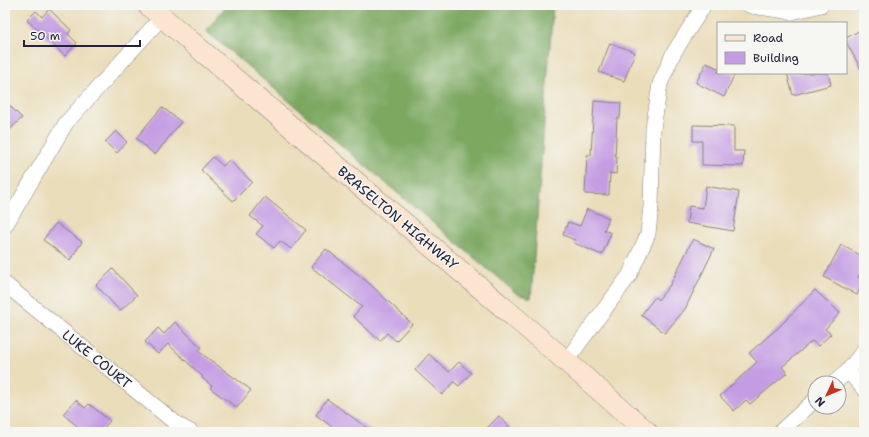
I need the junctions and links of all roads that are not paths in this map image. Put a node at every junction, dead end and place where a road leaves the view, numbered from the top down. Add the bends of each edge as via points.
1 (704, 5) edge
2 (749, 5) edge
3 (821, 5) edge
4 (155, 11) edge
5 (5, 226) edge
6 (5, 284) edge
7 (864, 350) edge
8 (566, 361) junction
9 (848, 371) junction
10 (843, 375) edge
11 (864, 389) edge
12 (807, 407) edge
13 (191, 432) edge
14 (647, 432) edge
15 (780, 432) edge

1 - 8 street via 673,54 660,84 653,129 652,206 648,234 629,276
2 - 3 street via 792,12
4 - 5 street via 66,124
4 - 8 main road, BRASELTON HIGHWAY
6 - 13 street, LUKE COURT via 178,425
7 - 9 street
8 - 14 main road, BRASELTON HIGHWAY
9 - 10 street
9 - 11 street
12 - 15 street

